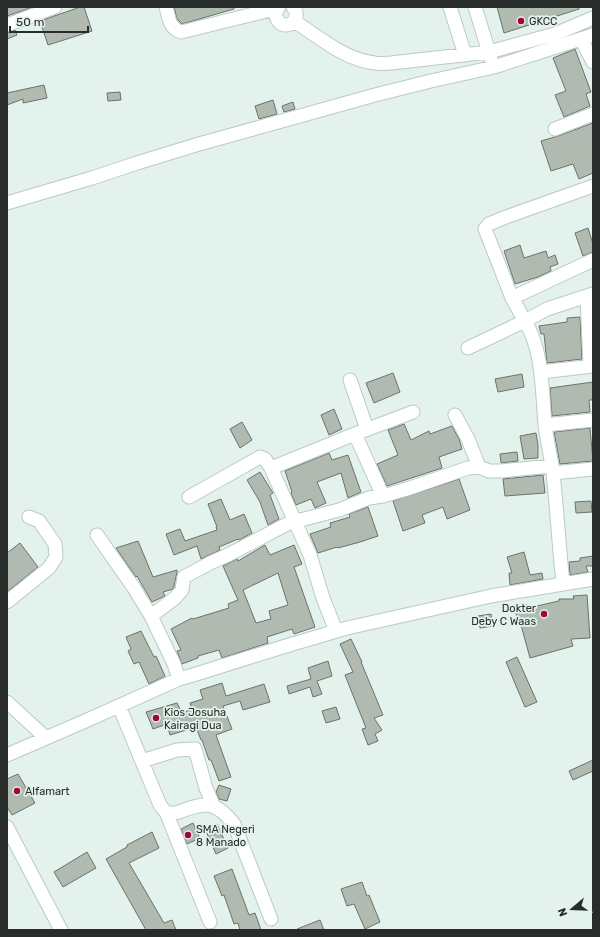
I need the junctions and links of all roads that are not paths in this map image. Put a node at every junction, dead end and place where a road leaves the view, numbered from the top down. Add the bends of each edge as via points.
1 (56, 7) edge
2 (166, 7) edge
3 (279, 7) edge
4 (293, 7) edge
5 (450, 7) edge
6 (475, 7) edge
7 (593, 18) edge
8 (294, 21) junction
9 (7, 25) edge
10 (587, 37) edge
11 (489, 52) junction
12 (465, 54) junction
13 (593, 62) edge
14 (494, 67) junction
15 (593, 114) edge
16 (555, 129) dead end
17 (593, 186) edge
18 (7, 203) edge
19 (593, 260) edge
20 (590, 295) edge
21 (512, 298) junction
22 (525, 321) junction
23 (468, 348) dead end
24 (592, 366) edge
25 (541, 372) junction
26 (350, 380) dead end
27 (413, 412) dead end
28 (455, 415) dead end
29 (593, 420) edge
30 (546, 426) junction
31 (361, 432) junction
32 (479, 467) junction
33 (271, 468) junction
34 (552, 469) junction
35 (593, 469) edge
36 (383, 496) junction
37 (189, 497) dead end
38 (29, 517) dead end
39 (295, 522) junction
40 (97, 535) dead end
41 (593, 579) edge
42 (563, 583) junction
43 (7, 602) edge
44 (150, 616) junction
45 (336, 631) junction
46 (179, 679) junction
47 (7, 702) edge
48 (119, 706) junction
49 (46, 738) junction
50 (7, 755) edge
51 (142, 761) junction
52 (214, 807) junction
53 (166, 812) junction
54 (7, 827) edge
55 (272, 918) dead end
56 (210, 922) dead end
57 (61, 930) edge

1 - 9 street
2 - 3 street via 172,27 181,32
3 - 8 street via 276,16 281,24 286,25
4 - 8 street via 296,14
5 - 12 street
6 - 11 street
7 - 11 street via 555,34
8 - 12 street via 340,51 364,61 397,63
10 - 13 street
10 - 14 street
11 - 12 street
11 - 14 street
14 - 18 street via 389,91 199,144
15 - 16 street
17 - 21 street via 486,226
19 - 21 street
20 - 22 street via 547,309
20 - 24 street
21 - 22 street
22 - 23 street
22 - 25 street via 531,331
24 - 25 street
25 - 30 street
26 - 31 street
27 - 31 street
28 - 32 street
29 - 30 street
30 - 34 street
31 - 33 street
31 - 36 street
32 - 34 street via 489,471
32 - 36 street via 468,468
33 - 37 street via 265,459 260,457
33 - 39 street
34 - 35 street
34 - 42 street
36 - 39 street via 369,498 339,510
38 - 43 street via 39,521 55,544 56,557 49,568
39 - 44 street via 288,523 184,577 182,590
39 - 45 street via 310,555
40 - 44 street
41 - 42 street
42 - 45 street via 491,596
44 - 46 street
45 - 46 street
46 - 48 street
47 - 49 street
48 - 49 street
48 - 51 street
49 - 50 street
51 - 52 street via 177,750 195,749
51 - 53 street via 160,805
52 - 53 street via 207,804 197,805 174,813
52 - 55 street via 234,824
53 - 56 street
54 - 57 street

